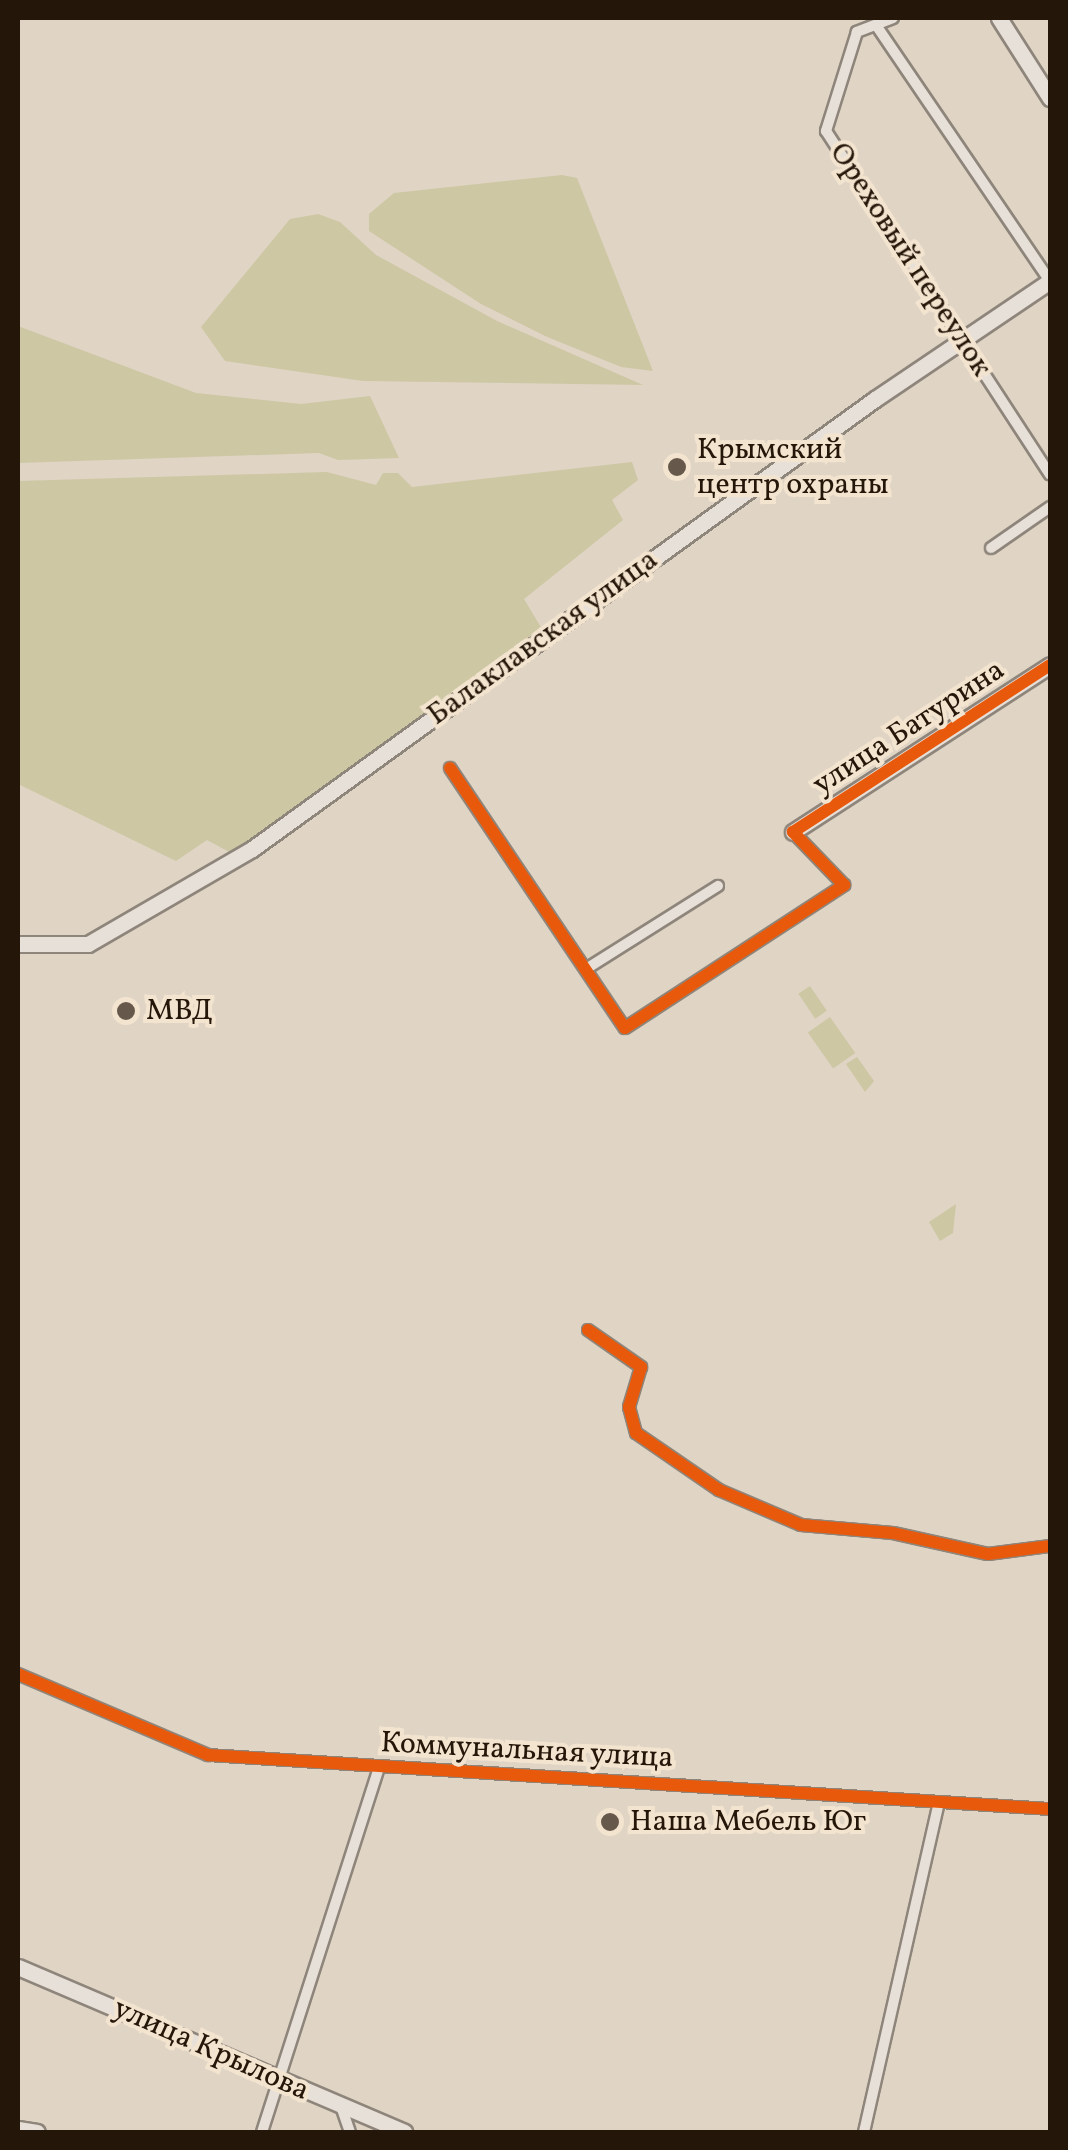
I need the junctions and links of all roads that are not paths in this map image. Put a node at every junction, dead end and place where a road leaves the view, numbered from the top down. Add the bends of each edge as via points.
1 (893, 18) edge
2 (999, 18) edge
3 (878, 28) junction
4 (1050, 98) edge
5 (1050, 281) edge
6 (964, 340) junction
7 (1050, 474) edge
8 (1050, 507) edge
9 (991, 548) dead end
10 (1050, 665) edge
11 (450, 768) dead end
12 (793, 832) joint
13 (718, 886) dead end
14 (18, 944) edge
15 (586, 969) junction
16 (588, 1330) dead end
17 (1050, 1546) edge
18 (18, 1674) edge
19 (379, 1767) junction
20 (939, 1802) junction
21 (1050, 1808) edge
22 (18, 1967) edge
23 (278, 2080) junction
24 (342, 2109) junction
25 (18, 2129) edge
26 (37, 2132) edge
27 (262, 2132) edge
28 (350, 2132) edge
29 (404, 2132) edge
30 (864, 2132) edge

1 - 3 street
2 - 4 main road
3 - 5 street
3 - 6 street, Ореховый переулок via 856,32 826,131
5 - 6 main road, Балаклавская улица
6 - 7 street, Ореховый переулок
6 - 14 main road, Балаклавская улица via 252,849 88,944
8 - 9 street
10 - 12 main road, улица Батурина
11 - 15 street
12 - 15 street via 844,885 624,1028
13 - 15 street
16 - 17 street via 640,1367 629,1407 636,1433 719,1490 801,1526 893,1534 988,1554
18 - 19 street, Коммунальная улица via 208,1756
19 - 20 street, Коммунальная улица
19 - 23 street
20 - 21 street, Коммунальная улица
20 - 30 street
22 - 23 main road, улица Крылова
23 - 24 main road, улица Крылова
23 - 27 street
24 - 28 street
24 - 29 main road, улица Крылова
25 - 26 main road

